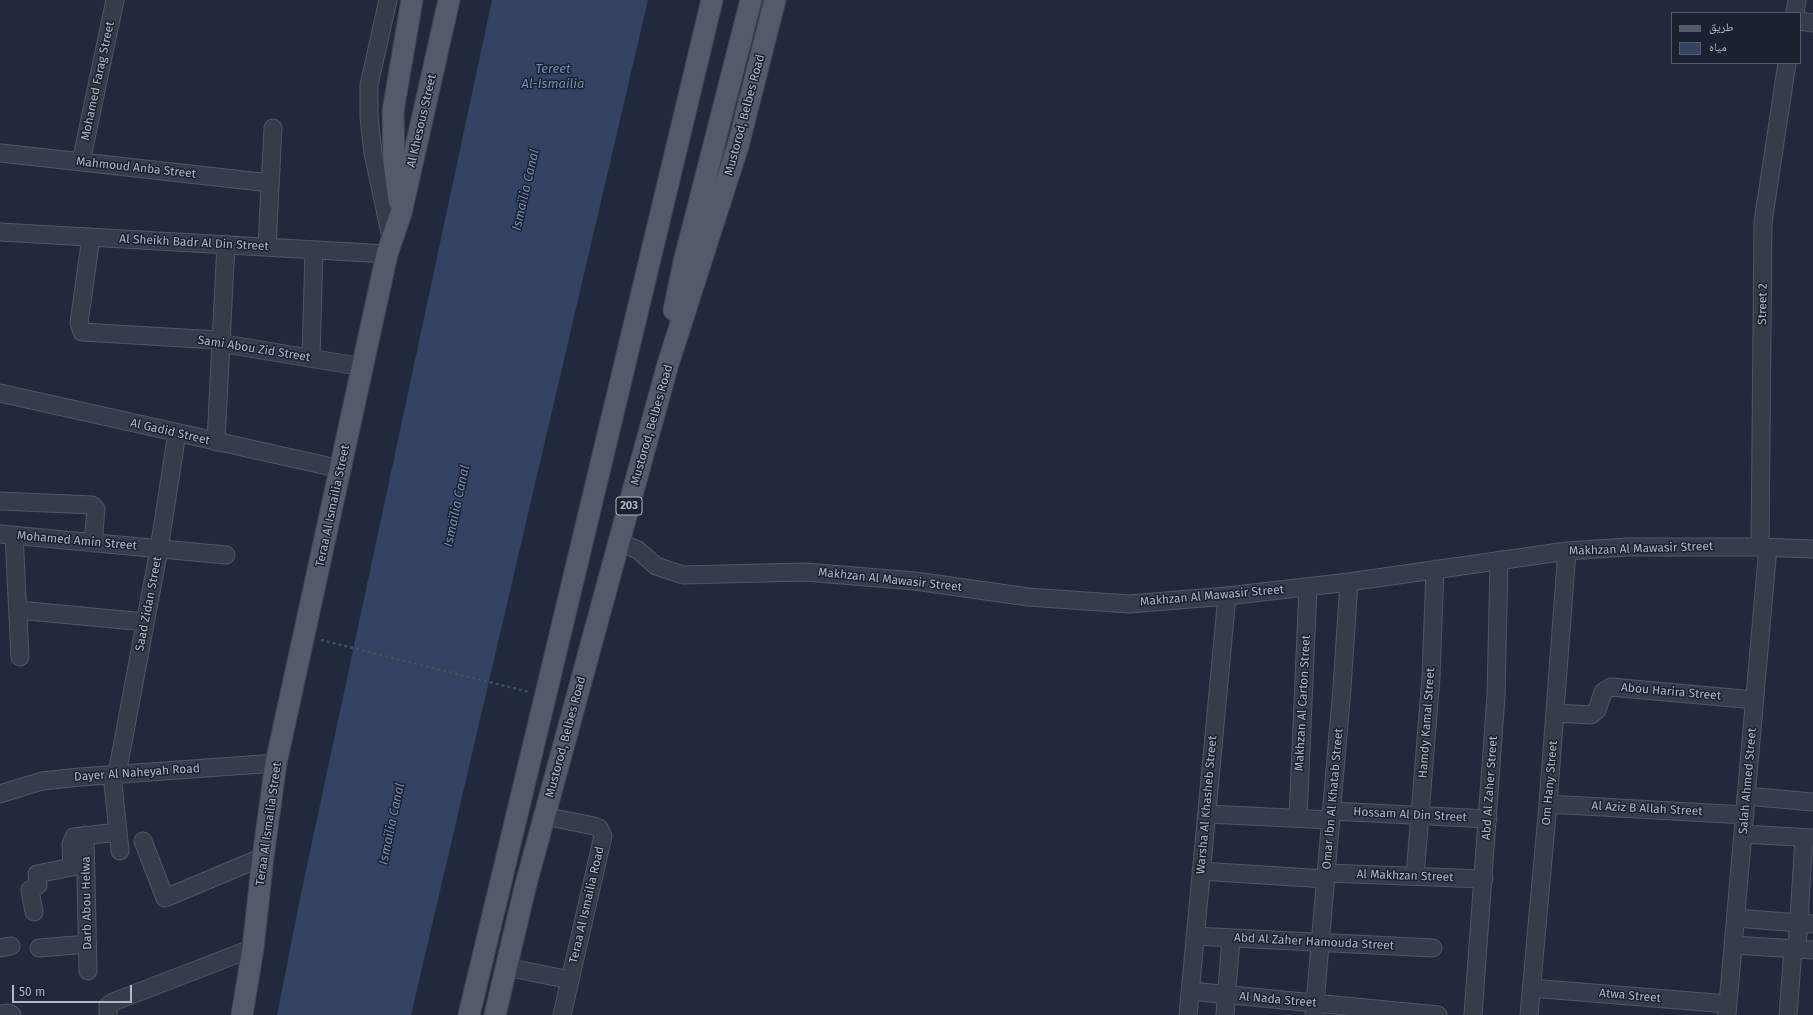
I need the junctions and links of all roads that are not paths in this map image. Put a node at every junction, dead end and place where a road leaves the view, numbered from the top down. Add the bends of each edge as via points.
1 (115, 0) edge
2 (388, 0) edge
3 (412, 0) edge
4 (449, 0) edge
5 (712, 0) edge
6 (775, 0) edge
7 (1797, 0) edge
8 (750, 5) edge
9 (1795, 12) edge
10 (1801, 22) edge
11 (1813, 23) edge
12 (1787, 64) edge
13 (273, 128) dead end
14 (1, 154) edge
15 (81, 162) junction
16 (270, 183) junction
17 (401, 212) junction
18 (0, 232) edge
19 (91, 237) junction
20 (226, 244) junction
21 (267, 247) junction
22 (390, 248) junction
23 (314, 250) junction
24 (221, 341) junction
25 (311, 358) junction
26 (668, 364) junction
27 (363, 367) junction
28 (0, 393) edge
29 (177, 433) junction
30 (216, 442) junction
31 (341, 469) junction
32 (0, 501) edge
33 (7, 535) edge
34 (619, 542) junction
35 (93, 543) junction
36 (1764, 547) junction
37 (159, 549) junction
38 (1813, 549) edge
39 (1567, 551) junction
40 (226, 555) dead end
41 (1499, 560) junction
42 (1435, 569) junction
43 (1349, 582) junction
44 (1308, 587) junction
45 (1227, 596) junction
46 (18, 610) junction
47 (145, 622) junction
48 (20, 657) dead end
49 (1755, 700) junction
50 (1556, 713) junction
51 (276, 763) junction
52 (115, 774) junction
53 (0, 794) edge
54 (1746, 796) junction
55 (1813, 802) edge
56 (1548, 804) junction
57 (1206, 814) junction
58 (1332, 815) junction
59 (1745, 815) junction
60 (544, 816) junction
61 (1420, 816) junction
62 (1298, 818) junction
63 (1488, 819) junction
64 (118, 832) junction
65 (1743, 834) junction
66 (85, 835) junction
67 (1809, 838) edge
68 (143, 841) dead end
69 (120, 851) dead end
70 (263, 858) junction
71 (1201, 870) junction
72 (1327, 876) junction
73 (1415, 876) junction
74 (1484, 879) junction
75 (34, 912) dead end
76 (1736, 918) junction
77 (1806, 923) edge
78 (1195, 936) junction
79 (1231, 938) junction
80 (1321, 942) junction
81 (88, 944) junction
82 (1733, 945) junction
83 (39, 948) dead end
84 (253, 948) junction
85 (1433, 948) dead end
86 (1801, 949) edge
87 (506, 966) junction
88 (88, 971) dead end
89 (570, 980) junction
90 (1532, 988) junction
91 (1190, 991) junction
92 (1226, 995) junction
93 (1315, 1009) edge
94 (1728, 1010) edge
95 (0, 1014) edge
96 (12, 1015) edge
97 (108, 1015) edge
98 (242, 1015) edge
99 (469, 1015) edge
100 (495, 1015) edge
101 (562, 1015) edge
102 (1188, 1015) edge
103 (1225, 1015) edge
104 (1434, 1015) edge
105 (1438, 1015) edge
106 (1473, 1015) edge
107 (1529, 1015) edge
108 (1788, 1015) edge

1 - 15 street, Mohamed Farag Street
2 - 22 street, Teraa Al Ismailia Street via 369,85 369,109 373,153
3 - 17 main road via 394,111 394,162
4 - 17 main road, Al Khesous Street
5 - 99 main road
6 - 26 main road, Mustorod, Belbes Road / 203 via 738,146
7 - 9 street
8 - 26 main road via 680,281
10 - 11 street
12 - 36 street, Street 2 via 1763,222
13 - 16 street
14 - 15 street, Mahmoud Anba Street
15 - 16 street, Mahmoud Anba Street
16 - 21 street
17 - 22 main road, Al Khesous Street
18 - 19 street, Al Sheikh Badr Al Din Street
19 - 20 street, Al Sheikh Badr Al Din Street
19 - 24 street, Sami Abou Zid Street via 79,323 81,330
20 - 21 street, Al Sheikh Badr Al Din Street
20 - 24 street
21 - 23 street, Al Sheikh Badr Al Din Street
22 - 23 street, Al Sheikh Badr Al Din Street
22 - 27 main road, Teraa Al Ismailia Street
23 - 25 street
24 - 25 street, Sami Abou Zid Street via 225,344
24 - 30 street
25 - 27 street, Sami Abou Zid Street
26 - 34 main road, Mustorod, Belbes Road / 203
27 - 31 main road, Teraa Al Ismailia Street
28 - 29 street, Al Gadid Street
29 - 30 street, Al Gadid Street
29 - 37 street, Saad Zidan Street
30 - 31 street, Al Gadid Street
31 - 51 main road, Teraa Al Ismailia Street
32 - 35 street via 92,505 96,509
33 - 35 street, Mohamed Amin Street
33 - 46 street
34 - 45 street, Makhzan Al Mawasir Street via 638,550 656,566 683,575 805,572 915,581 1028,597 1129,604
34 - 60 main road, Mustorod, Belbes Road / 203
35 - 37 street, Mohamed Amin Street
36 - 38 street, Makhzan Al Mawasir Street
36 - 39 street, Makhzan Al Mawasir Street via 1627,547
36 - 49 street, Salah Ahmed Street
37 - 40 street, Mohamed Amin Street
37 - 47 street, Saad Zidan Street
39 - 41 street, Makhzan Al Mawasir Street
39 - 50 street, Om Hany Street
41 - 42 street, Makhzan Al Mawasir Street
41 - 63 street, Abd Al Zaher Street via 1496,696
42 - 43 street, Makhzan Al Mawasir Street
42 - 61 street, Hamdy Kamal Street via 1431,677
43 - 44 street, Makhzan Al Mawasir Street
43 - 58 street, Omar Ibn Al Khatab Street
44 - 45 street, Makhzan Al Mawasir Street
44 - 62 street, Makhzan Al Carton Street
45 - 57 street, Warsha Al Khasheb Street
46 - 47 street
46 - 48 street
47 - 52 street, Saad Zidan Street
49 - 50 street, Abou Harira Street via 1611,687 1603,692 1597,710 1591,715
49 - 54 street, Salah Ahmed Street
50 - 56 street, Om Hany Street
51 - 52 street, Dayer Al Naheyah Road
51 - 70 main road, Teraa Al Ismailia Street
52 - 53 street, Dayer Al Naheyah Road via 42,781
52 - 64 street, Saad Zidan Street
54 - 55 street
54 - 59 street, Salah Ahmed Street
56 - 59 street, Al Aziz B Allah Street
56 - 90 street, Om Hany Street
57 - 62 street, Hossam Al Din Street
57 - 71 street, Warsha Al Khasheb Street
58 - 61 street, Hossam Al Din Street
58 - 62 street, Hossam Al Din Street
58 - 72 street, Omar Ibn Al Khatab Street
59 - 65 street, Salah Ahmed Street
60 - 87 main road, Mustorod, Belbes Road / 203
60 - 89 street, Teraa Al Ismailia Road via 594,826 599,828 603,836
61 - 63 street, Hossam Al Din Street
61 - 73 street, Hamdy Kamal Street
63 - 74 street, Abd Al Zaher Street
64 - 66 street, Darb Abou Helwa
64 - 69 street, Saad Zidan Street
65 - 67 street
65 - 76 street, Salah Ahmed Street
66 - 75 street, Darb Abou Helwa via 76,836 71,840 71,868 38,874 38,885 30,890
66 - 81 street, Darb Abou Helwa
67 - 77 street
68 - 70 street via 165,898
70 - 84 main road, Teraa Al Ismailia Street
71 - 72 street, Al Makhzan Street
71 - 78 street, Warsha Al Khasheb Street
72 - 73 street, Al Makhzan Street
72 - 80 street, Omar Ibn Al Khatab Street
73 - 74 street, Al Makhzan Street
74 - 106 street, Abd Al Zaher Street
76 - 77 street
76 - 82 street, Salah Ahmed Street
77 - 86 street
78 - 79 street, Abd Al Zaher Hamouda Street
78 - 91 street, Warsha Al Khasheb Street
79 - 80 street, Abd Al Zaher Hamouda Street
79 - 92 street
80 - 85 street, Abd Al Zaher Hamouda Street
80 - 93 street, Omar Ibn Al Khatab Street
81 - 83 street
81 - 88 street, Darb Abou Helwa
82 - 86 street
82 - 94 street, Salah Ahmed Street
84 - 97 street via 113,1002 108,1006
84 - 98 main road, Teraa Al Ismailia Street
86 - 108 street
87 - 89 street
87 - 100 main road, Mustorod, Belbes Road / 203
89 - 101 street, Teraa Al Ismailia Road
90 - 94 street, Atwa Street
90 - 107 street, Om Hany Street
91 - 92 street, Al Nada Street
91 - 102 street, Warsha Al Khasheb Street
92 - 93 street, Al Nada Street
92 - 103 street
93 - 104 street, Al Nada Street
95 - 96 street
104 - 105 street, Al Nada Street

